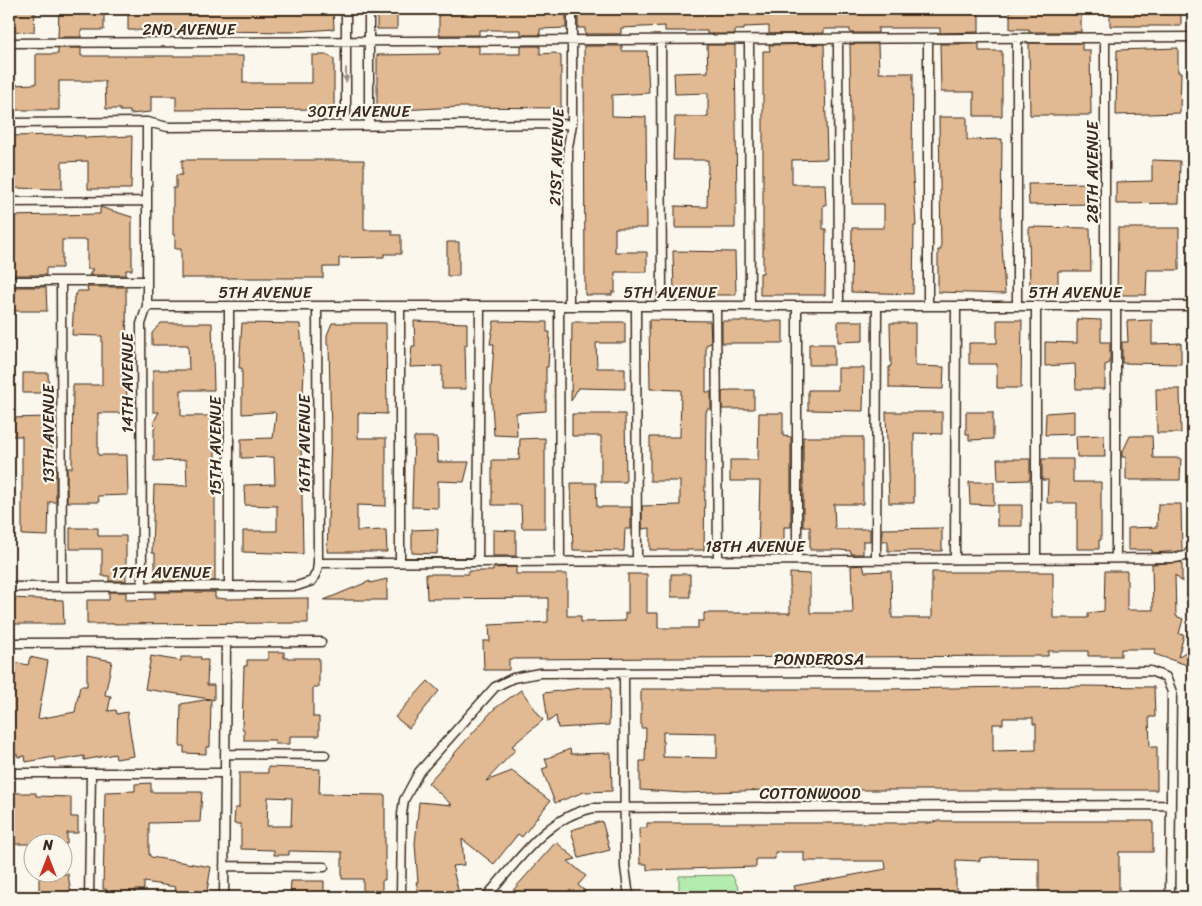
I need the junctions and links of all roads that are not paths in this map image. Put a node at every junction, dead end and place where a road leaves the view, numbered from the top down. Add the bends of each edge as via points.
1 (346, 9) edge
2 (369, 9) edge
3 (572, 9) edge
4 (1017, 38) junction
5 (1105, 38) junction
6 (1193, 38) edge
7 (838, 39) junction
8 (928, 39) junction
9 (661, 40) junction
10 (749, 40) junction
11 (572, 41) junction
12 (346, 42) junction
13 (369, 42) junction
14 (9, 43) edge
15 (9, 122) edge
16 (147, 122) junction
17 (572, 124) junction
18 (346, 125) junction
19 (369, 125) junction
20 (147, 201) junction
21 (9, 202) edge
22 (9, 281) edge
23 (61, 281) junction
24 (147, 281) junction
25 (147, 306) junction
26 (229, 306) junction
27 (318, 306) junction
28 (400, 306) junction
29 (480, 306) junction
30 (559, 306) junction
31 (569, 306) junction
32 (636, 306) junction
33 (662, 306) junction
34 (716, 306) junction
35 (750, 306) junction
36 (797, 306) junction
37 (839, 306) junction
38 (877, 306) junction
39 (928, 306) junction
40 (956, 306) junction
41 (1017, 306) junction
42 (1036, 306) junction
43 (1105, 306) junction
44 (1116, 306) junction
45 (1193, 306) edge
46 (1192, 550) edge
47 (1116, 558) junction
48 (876, 559) junction
49 (955, 559) junction
50 (1036, 559) junction
51 (718, 560) junction
52 (797, 560) junction
53 (560, 561) junction
54 (637, 561) junction
55 (400, 562) junction
56 (478, 562) junction
57 (318, 563) junction
58 (312, 581) joint
59 (62, 586) junction
60 (142, 586) junction
61 (229, 586) junction
62 (9, 587) edge
63 (226, 642) junction
64 (321, 642) dead end
65 (9, 643) edge
66 (624, 673) junction
67 (225, 754) junction
68 (325, 756) dead end
69 (9, 773) edge
70 (91, 773) junction
71 (225, 773) junction
72 (1170, 805) junction
73 (626, 807) junction
74 (224, 866) junction
75 (324, 867) dead end
76 (89, 897) edge
77 (224, 897) edge
78 (401, 897) edge
79 (486, 897) edge
80 (629, 897) edge
81 (1170, 897) edge

1 - 12 lane
2 - 13 lane
3 - 11 lane, 21ST AVENUE
4 - 5 lane, 2ND AVENUE
4 - 8 lane, 2ND AVENUE
4 - 41 lane
5 - 6 lane, 2ND AVENUE
5 - 43 lane, 28TH AVENUE
7 - 8 lane, 2ND AVENUE
7 - 10 lane, 2ND AVENUE
7 - 37 lane
8 - 39 lane
9 - 10 lane, 2ND AVENUE
9 - 11 lane, 2ND AVENUE
9 - 33 lane
10 - 35 lane
11 - 13 lane, 2ND AVENUE
11 - 17 lane, 21ST AVENUE
12 - 13 lane, 2ND AVENUE
12 - 14 lane, 2ND AVENUE
12 -> 18 lane
13 - 19 lane
15 - 16 lane, 30TH AVENUE
16 - 18 lane, 30TH AVENUE via 168,127
16 - 20 lane, 14TH AVENUE
17 - 19 lane, 30TH AVENUE
17 - 31 lane, 21ST AVENUE via 568,146
18 - 19 lane, 30TH AVENUE
20 - 21 lane
20 - 24 lane, 14TH AVENUE
22 - 23 lane
23 - 24 lane
23 - 59 lane, 13TH AVENUE
24 - 25 lane, 14TH AVENUE
25 - 26 lane, 5TH AVENUE
25 - 60 lane, 14TH AVENUE via 141,324
26 - 27 lane, 5TH AVENUE
26 - 61 lane, 15TH AVENUE
27 - 28 lane, 5TH AVENUE
27 - 57 lane, 16TH AVENUE
28 - 29 lane, 5TH AVENUE
28 - 55 lane
29 - 30 lane, 5TH AVENUE
29 - 56 lane
30 - 31 lane, 5TH AVENUE
30 - 53 lane
31 - 32 lane, 5TH AVENUE
32 - 33 lane, 5TH AVENUE
32 - 54 lane
33 - 34 lane, 5TH AVENUE
34 - 35 lane, 5TH AVENUE
34 - 51 lane
35 - 36 lane, 5TH AVENUE
36 - 37 lane, 5TH AVENUE
36 - 52 lane
37 - 38 lane, 5TH AVENUE
38 - 39 lane, 5TH AVENUE
38 - 48 lane
39 - 40 lane, 5TH AVENUE
40 - 41 lane, 5TH AVENUE
40 - 49 lane
41 - 42 lane, 5TH AVENUE
42 - 43 lane, 5TH AVENUE
42 - 50 lane
43 - 44 lane, 5TH AVENUE
44 - 45 lane, 5TH AVENUE
44 - 47 lane
46 - 47 lane, 18TH AVENUE via 1175,558
47 - 50 lane, 18TH AVENUE
48 - 49 lane, 18TH AVENUE
48 - 52 lane, 18TH AVENUE
49 - 50 lane, 18TH AVENUE
51 - 52 lane, 18TH AVENUE
51 - 54 lane, 18TH AVENUE
53 - 54 lane, 18TH AVENUE
53 - 56 lane, 18TH AVENUE
55 - 56 lane, 18TH AVENUE
55 - 57 lane, 18TH AVENUE
57 - 58 lane, 16TH AVENUE
58 - 61 lane, 17TH AVENUE via 297,586
59 - 60 lane, 17TH AVENUE
59 - 62 lane, 17TH AVENUE
60 - 61 lane, 17TH AVENUE
63 - 64 lane
63 - 65 lane
63 - 67 lane
66 - 72 lane, PONDEROSA via 1156,672 1166,677 1172,692
66 - 73 lane
66 - 78 lane, PONDEROSA via 531,674 512,678 489,693 419,772 407,793 402,814
67 - 68 lane
67 - 71 lane
69 - 70 lane
70 - 71 lane
70 - 76 lane
71 - 74 lane
72 - 73 lane, COTTONWOOD
72 - 81 lane, PONDEROSA
73 - 79 lane, COTTONWOOD via 592,808 561,819 544,832
73 - 80 lane via 625,867
74 - 75 lane
74 - 77 lane

